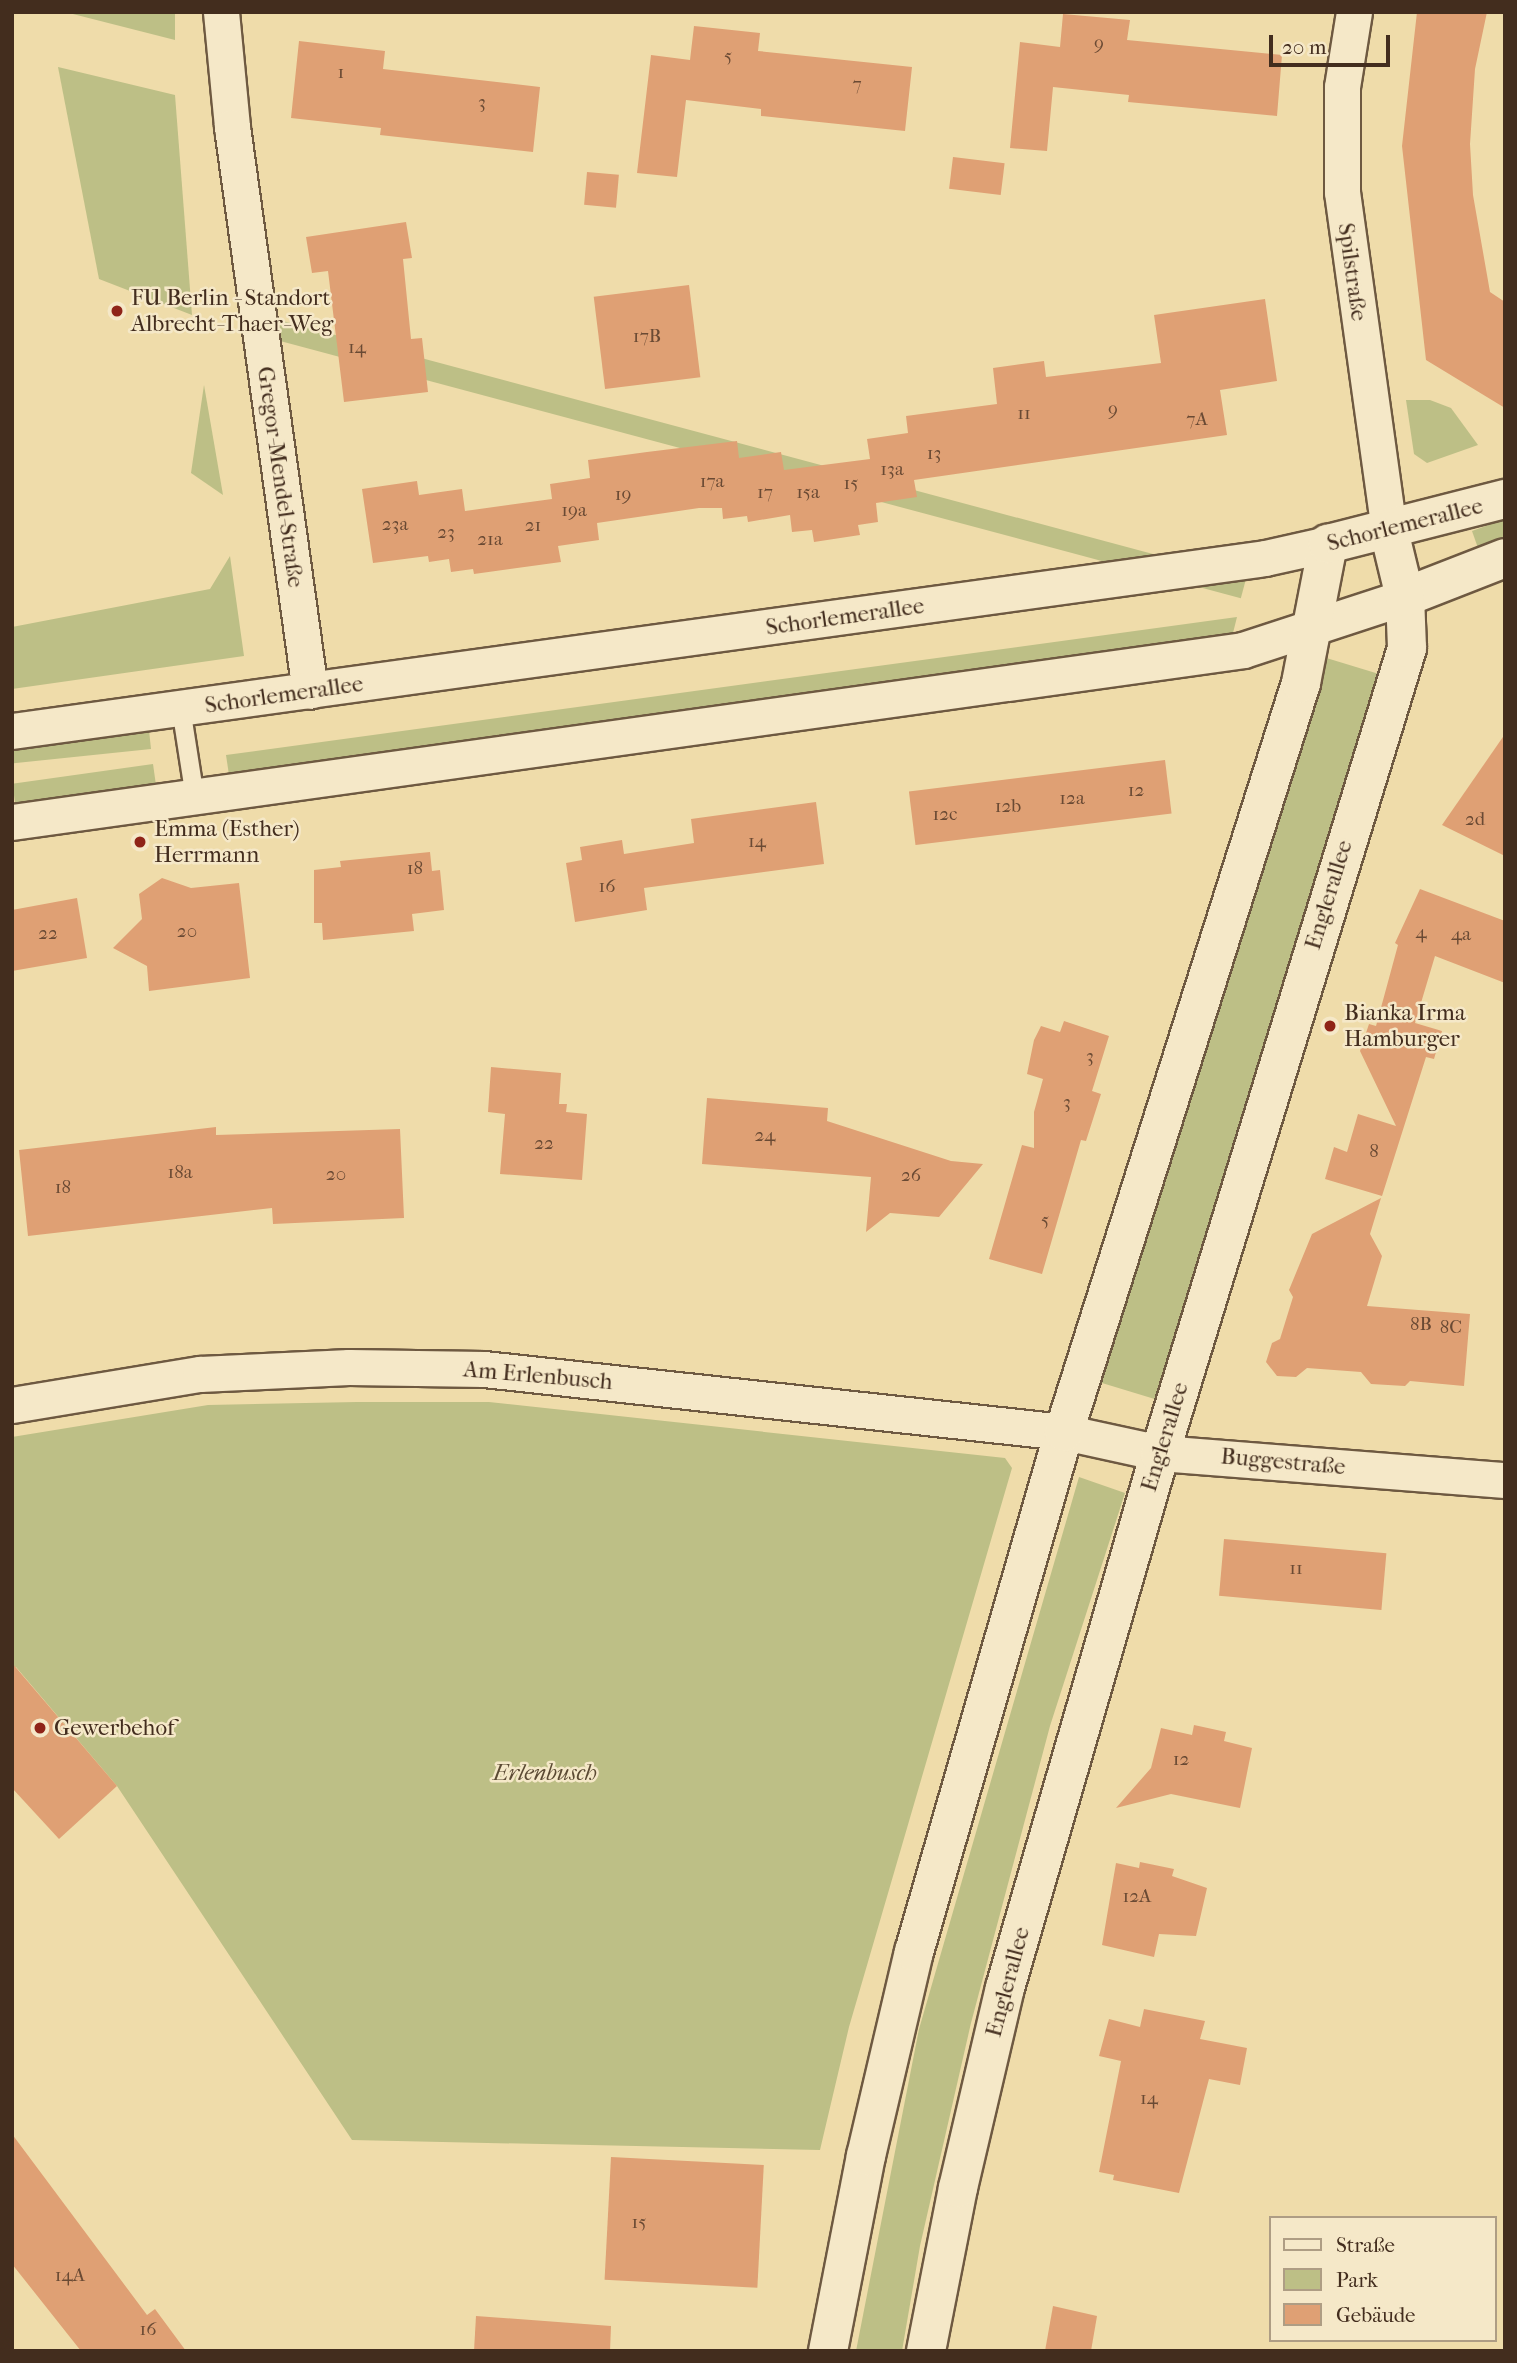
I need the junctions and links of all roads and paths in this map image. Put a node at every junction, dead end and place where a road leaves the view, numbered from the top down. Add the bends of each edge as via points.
1 (221, 12) edge
2 (1354, 12) edge
3 (1505, 499) edge
4 (1389, 531) junction
5 (1328, 544) junction
6 (1505, 558) edge
7 (1405, 597) junction
8 (1314, 630) junction
9 (310, 691) junction
10 (181, 708) junction
11 (12, 731) edge
12 (195, 797) junction
13 (12, 822) edge
14 (12, 1405) edge
15 (1064, 1432) junction
16 (1160, 1453) junction
17 (1505, 1480) edge
18 (828, 2351) edge
19 (926, 2351) edge

1 - 9 street, Gregor-Mendel-Straße via 232,127
2 - 4 street, Spilstraße via 1342,87 1342,192
3 - 4 main road, Schorlemerallee
4 - 5 main road, Schorlemerallee
4 - 7 main road, Englerallee
5 - 8 main road
5 - 9 street, Schorlemerallee via 1265,558
6 - 7 main road
7 - 8 street
7 - 16 main road, Englerallee via 1407,648
8 - 12 street via 1221,653
8 - 15 main road
9 - 10 street, Schorlemerallee
10 - 11 street, Schorlemerallee
10 - 12 lane, Schorlemerallee
12 - 13 street
14 - 15 street, Am Erlenbusch via 200,1374 349,1367 484,1369
15 - 16 street, Buggestraße
15 - 18 main road via 914,1952 866,2156
16 - 17 street, Buggestraße
16 - 19 main road, Englerallee via 1005,1988

